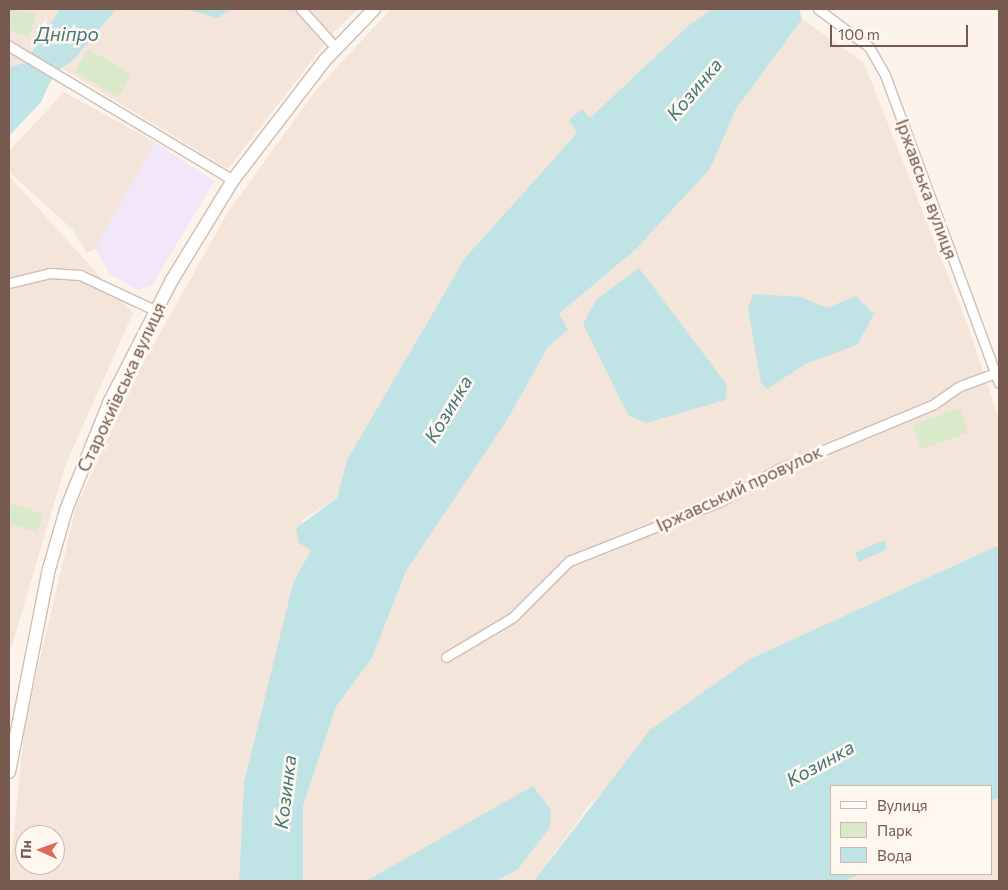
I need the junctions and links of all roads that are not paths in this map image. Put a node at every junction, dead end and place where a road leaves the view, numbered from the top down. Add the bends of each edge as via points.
1 (301, 9) edge
2 (374, 9) edge
3 (818, 9) edge
4 (11, 47) edge
5 (336, 48) junction
6 (233, 180) junction
7 (9, 283) edge
8 (156, 311) junction
9 (995, 372) junction
10 (999, 383) edge
11 (446, 657) dead end
12 (9, 772) edge

1 - 5 street
2 - 5 street, Старокиївська вулиця
3 - 9 street, Іржавська вулиця via 869,47 885,76
4 - 6 street
5 - 6 street, Старокиївська вулиця
6 - 8 street, Старокиївська вулиця
7 - 8 street via 50,273 80,275
8 - 12 street, Старокиївська вулиця via 109,403 66,510 32,644
9 - 10 street, Іржавська вулиця
9 - 11 street, Іржавський провулок via 960,386 934,404 778,469 719,502 569,562 513,617

